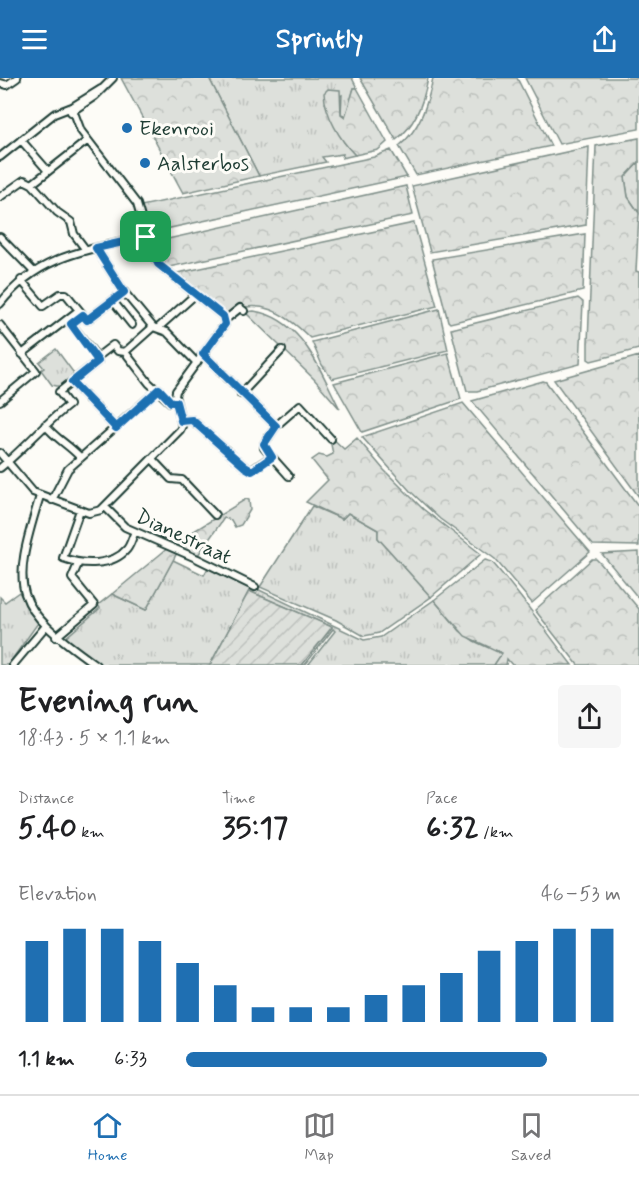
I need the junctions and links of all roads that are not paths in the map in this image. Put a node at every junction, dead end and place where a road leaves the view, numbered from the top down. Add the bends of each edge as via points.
1 (17, 78) edge
2 (113, 78) edge
3 (0, 82) edge
4 (73, 110) junction
5 (88, 140) junction
6 (21, 141) junction
7 (0, 158) edge
8 (48, 171) junction
9 (32, 184) junction
10 (0, 197) edge
11 (0, 237) edge
12 (146, 237) junction
13 (96, 248) junction
14 (86, 250) junction
15 (34, 272) junction
16 (21, 280) junction
17 (124, 292) junction
18 (196, 294) junction
19 (113, 301) junction
20 (0, 304) edge
21 (244, 311) dead end
22 (81, 312) junction
23 (225, 320) junction
24 (0, 325) edge
25 (132, 325) dead end
26 (156, 328) junction
27 (282, 350) dead end
28 (125, 352) junction
29 (22, 354) junction
30 (203, 354) junction
31 (97, 357) junction
32 (197, 363) junction
33 (72, 382) junction
34 (159, 389) junction
35 (241, 394) junction
36 (0, 400) edge
37 (176, 402) junction
38 (181, 421) junction
39 (45, 425) junction
40 (276, 426) junction
41 (116, 428) junction
42 (331, 439) dead end
43 (0, 453) edge
44 (80, 457) junction
45 (272, 457) junction
46 (153, 460) junction
47 (8, 462) junction
48 (0, 468) edge
49 (289, 476) dead end
50 (40, 496) junction
51 (52, 500) junction
52 (105, 507) junction
53 (80, 510) junction
54 (215, 515) dead end
55 (135, 532) junction
56 (78, 564) junction
57 (255, 588) dead end
58 (45, 627) junction
59 (56, 637) junction
60 (13, 665) edge
61 (96, 665) edge

1 - 3 street via 7,85
2 - 4 street via 97,95
4 - 5 street
4 - 6 street via 51,118
5 - 8 street
5 - 12 street via 137,204
6 - 7 street
6 - 8 street
8 - 9 street
9 - 10 street via 24,180
9 - 14 street via 71,222 74,234
11 - 15 street
12 - 13 street
12 - 18 street via 158,264
13 - 14 street
13 - 17 street
14 - 15 street via 55,259
15 - 16 street
16 - 20 street
16 - 22 street via 43,306 66,294
17 - 19 street
17 - 26 street
18 - 23 street
18 - 26 street
19 - 22 street via 87,320
19 - 25 street
21 - 23 street via 240,308
22 - 29 street
22 - 31 street via 71,324
23 - 30 street
24 - 29 street
26 - 28 street
26 - 32 street via 167,332
27 - 35 street
28 - 31 street via 113,345
28 - 34 street
29 - 36 street via 36,371
30 - 32 street
30 - 35 street via 239,386
31 - 33 street via 98,361
32 - 37 street via 176,391
33 - 39 street via 59,392 69,405
33 - 41 street
34 - 37 street via 171,402
34 - 41 street
35 - 40 street
37 - 38 street
38 - 45 street via 192,420 252,471
38 - 46 street via 180,430
39 - 44 street
39 - 47 street
40 - 42 street via 300,405
40 - 45 street via 264,444
41 - 44 street
43 - 47 street
44 - 51 street via 68,469
45 - 49 street
46 - 52 street
46 - 54 street via 171,479 182,480
47 - 48 street
47 - 50 street via 27,487
50 - 51 street
50 - 58 street via 21,569 24,593
51 - 53 street
52 - 53 street via 96,512
52 - 55 street, Dianestraat via 118,522
53 - 56 street via 63,558
55 - 56 street via 120,555
55 - 57 street, Dianestraat
56 - 59 street via 72,578 94,605
58 - 59 street
58 - 60 street
59 - 61 street

